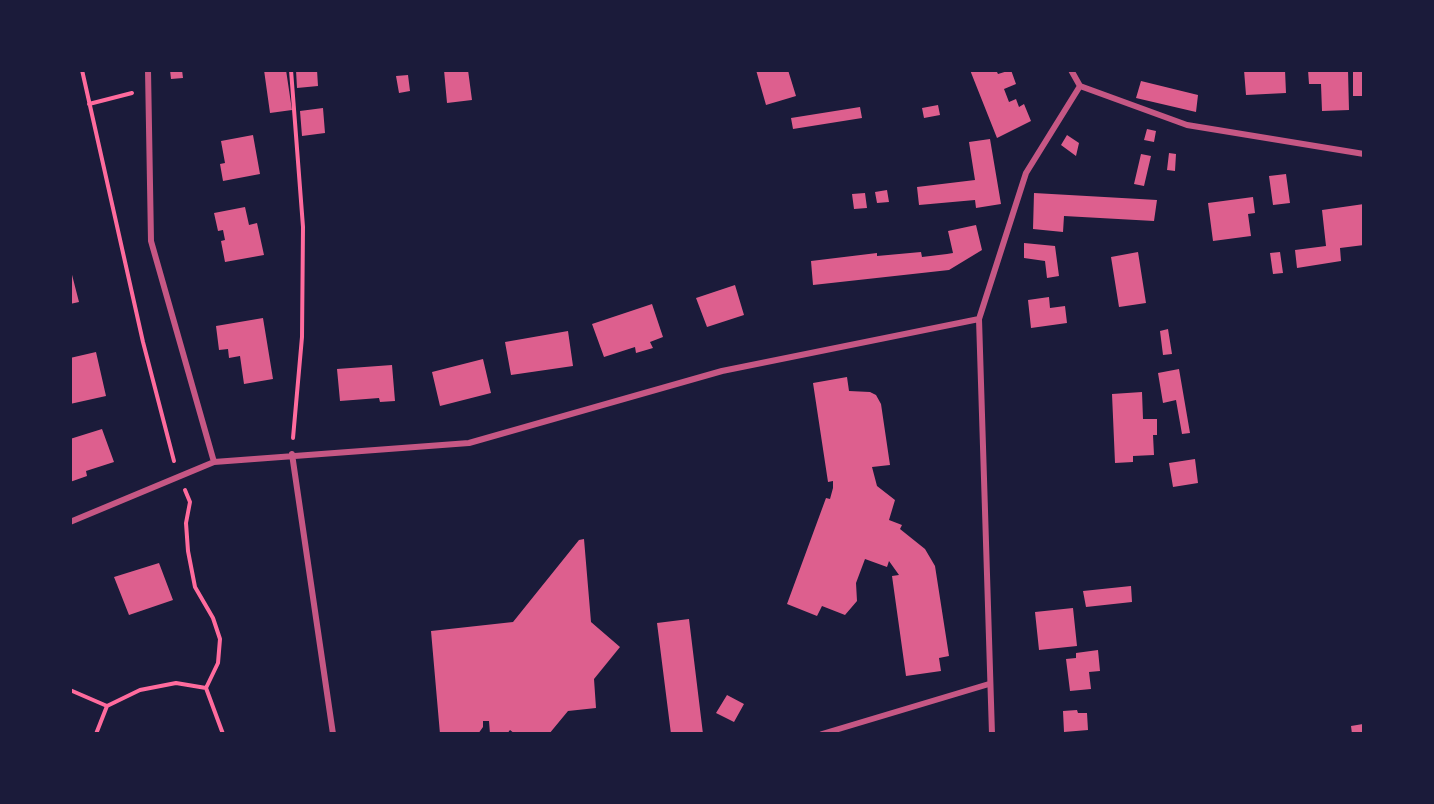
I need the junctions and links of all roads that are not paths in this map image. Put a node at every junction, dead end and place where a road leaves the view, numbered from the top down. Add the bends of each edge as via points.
1 (148, 70) edge
2 (1071, 70) edge
3 (1080, 86) junction
4 (1364, 154) edge
5 (979, 319) junction
6 (292, 454) junction
7 (214, 462) junction
8 (70, 522) edge
9 (989, 684) junction
10 (333, 734) edge
11 (822, 734) edge
12 (992, 734) edge

1 - 7 street via 151,241
2 - 3 street
3 - 4 street via 1187,124
3 - 5 street via 1026,173
5 - 6 street via 722,371 469,443
5 - 9 street
6 - 7 street
6 - 10 street
7 - 8 street
9 - 11 street
9 - 12 street

